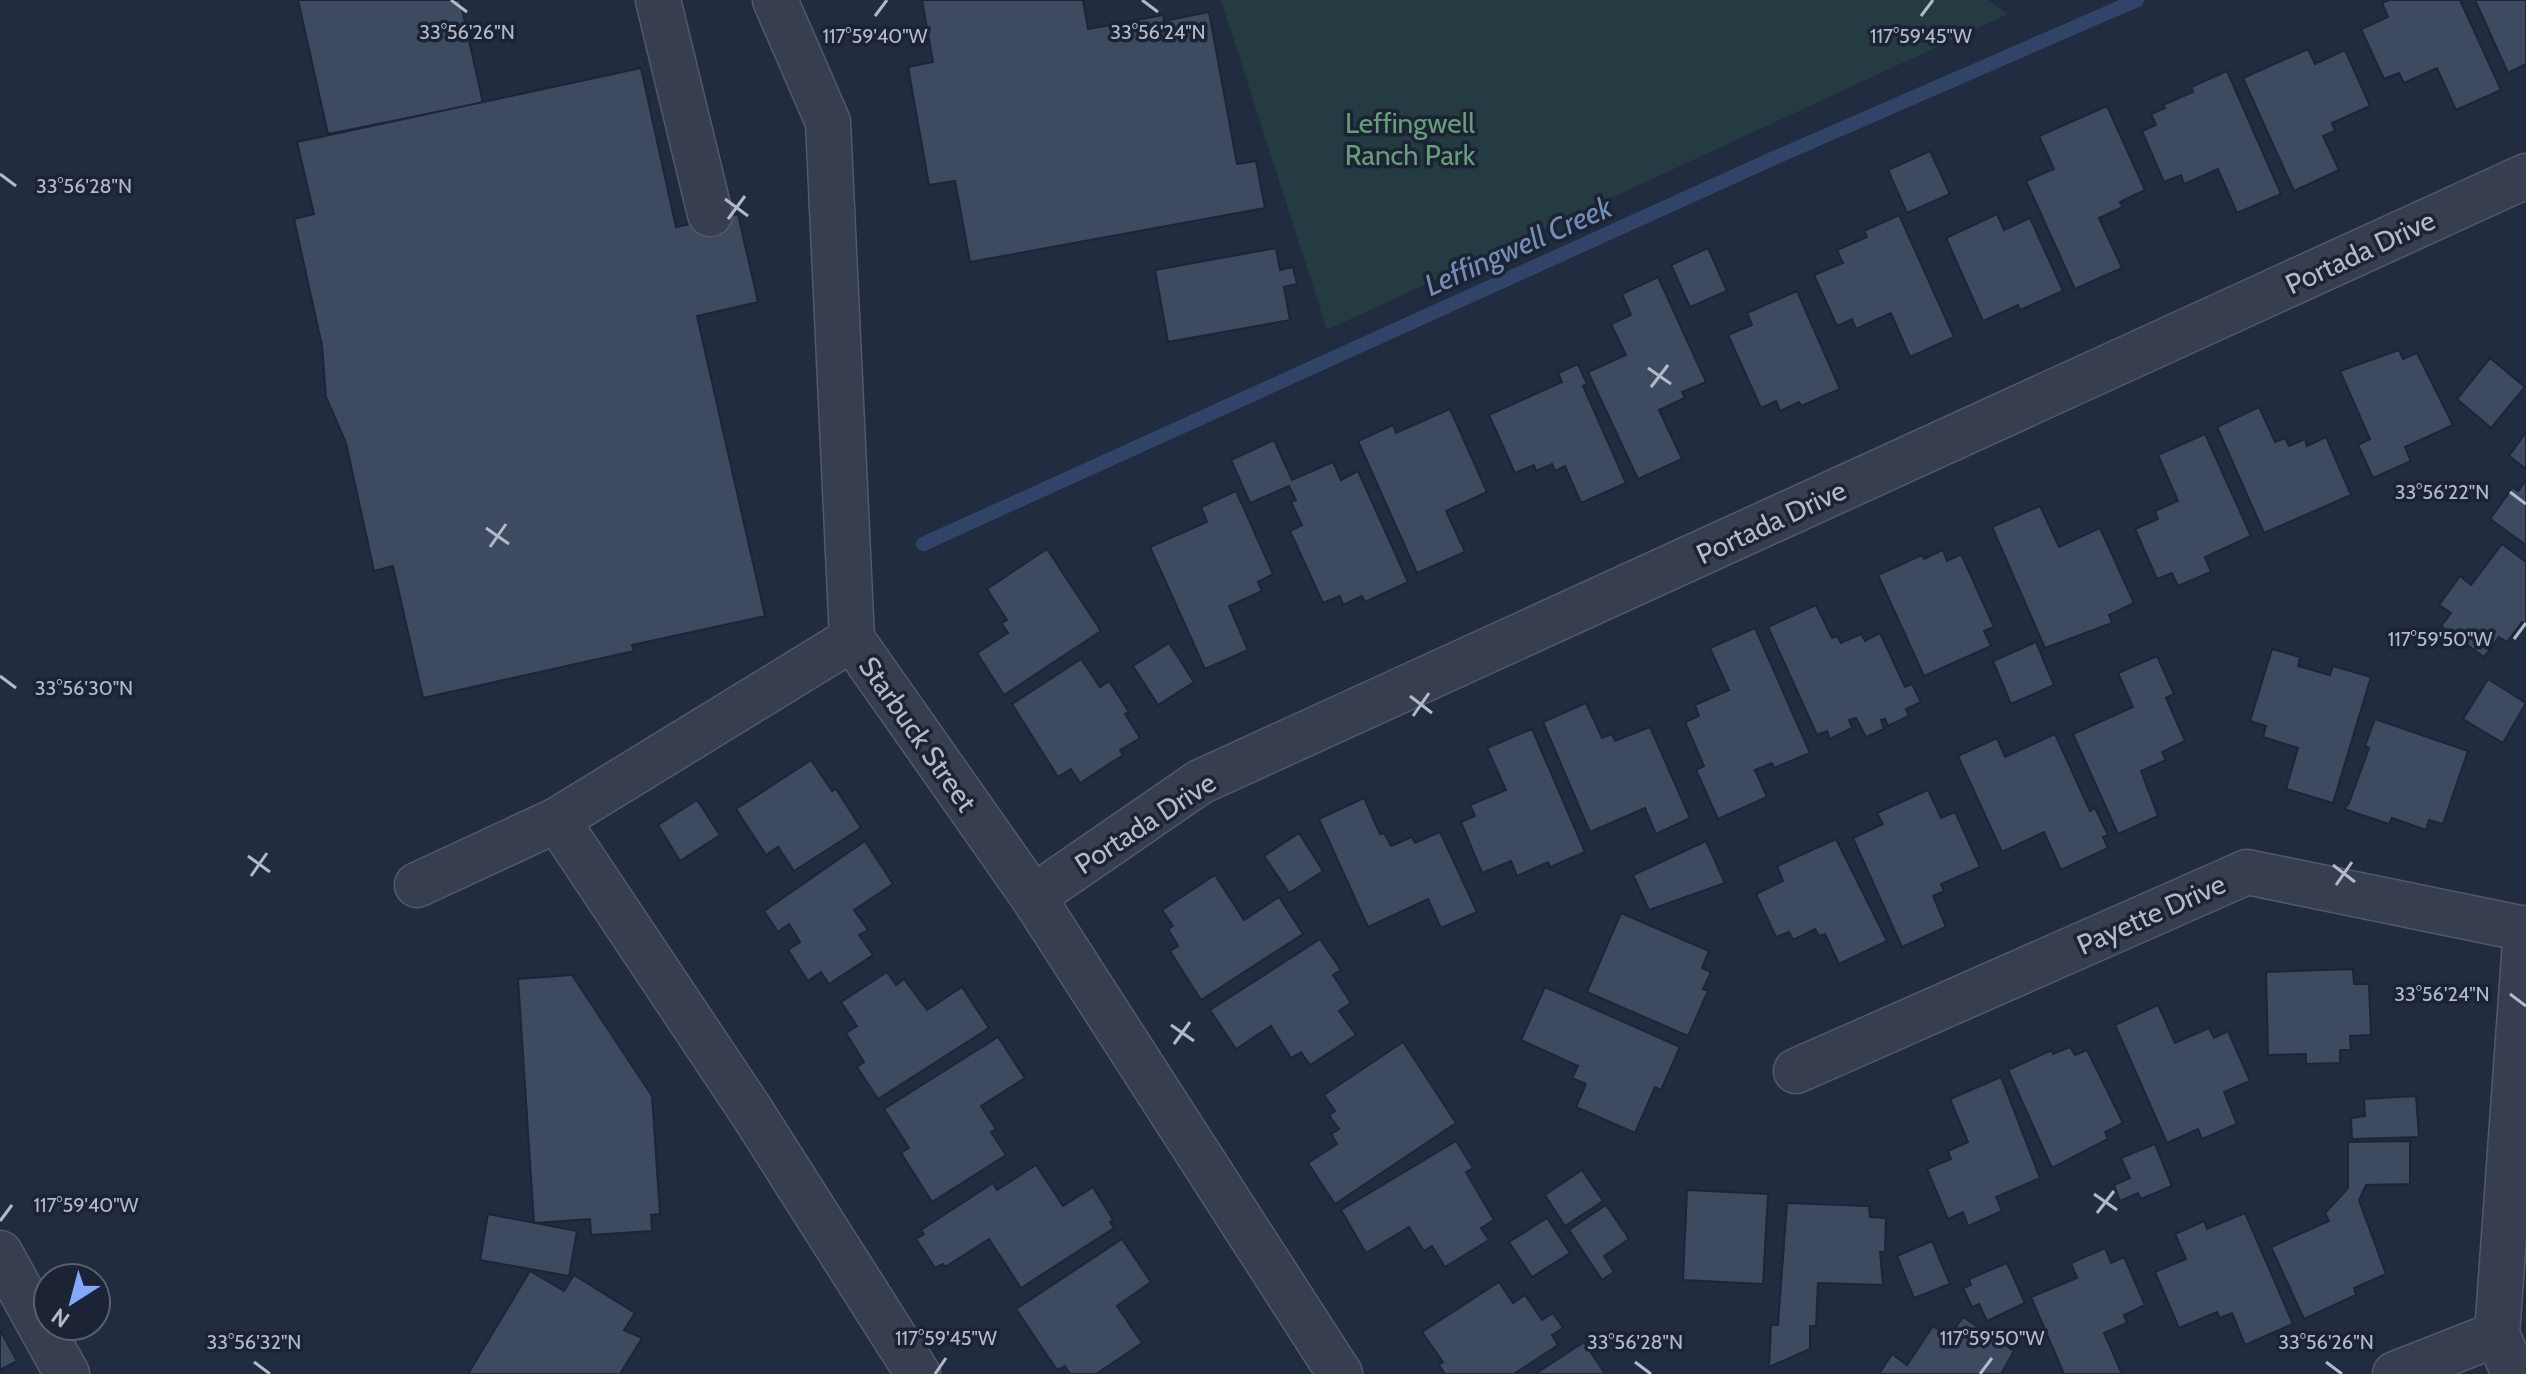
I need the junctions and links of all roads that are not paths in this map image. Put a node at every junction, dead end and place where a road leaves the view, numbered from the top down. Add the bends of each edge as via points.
1 (658, 0) edge
2 (775, 0) edge
3 (2526, 176) edge
4 (710, 214) dead end
5 (852, 639) junction
6 (557, 820) junction
7 (417, 885) dead end
8 (1033, 897) junction
9 (2526, 929) edge
10 (1796, 1071) dead end
11 (0, 1253) edge
12 (2497, 1334) junction
13 (67, 1374) edge
14 (918, 1374) edge
15 (1340, 1374) edge
16 (2395, 1374) edge
17 (2514, 1374) edge

1 - 4 street
2 - 5 street, Starbuck Street via 828,122
3 - 8 street, Portada Drive via 1200,782
5 - 6 street
5 - 8 street, Starbuck Street
6 - 7 street
6 - 14 street
8 - 15 street, Starbuck Street
9 - 10 street, Payette Drive via 2247,872
9 - 12 street
11 - 13 street
12 - 16 street
12 - 17 street

